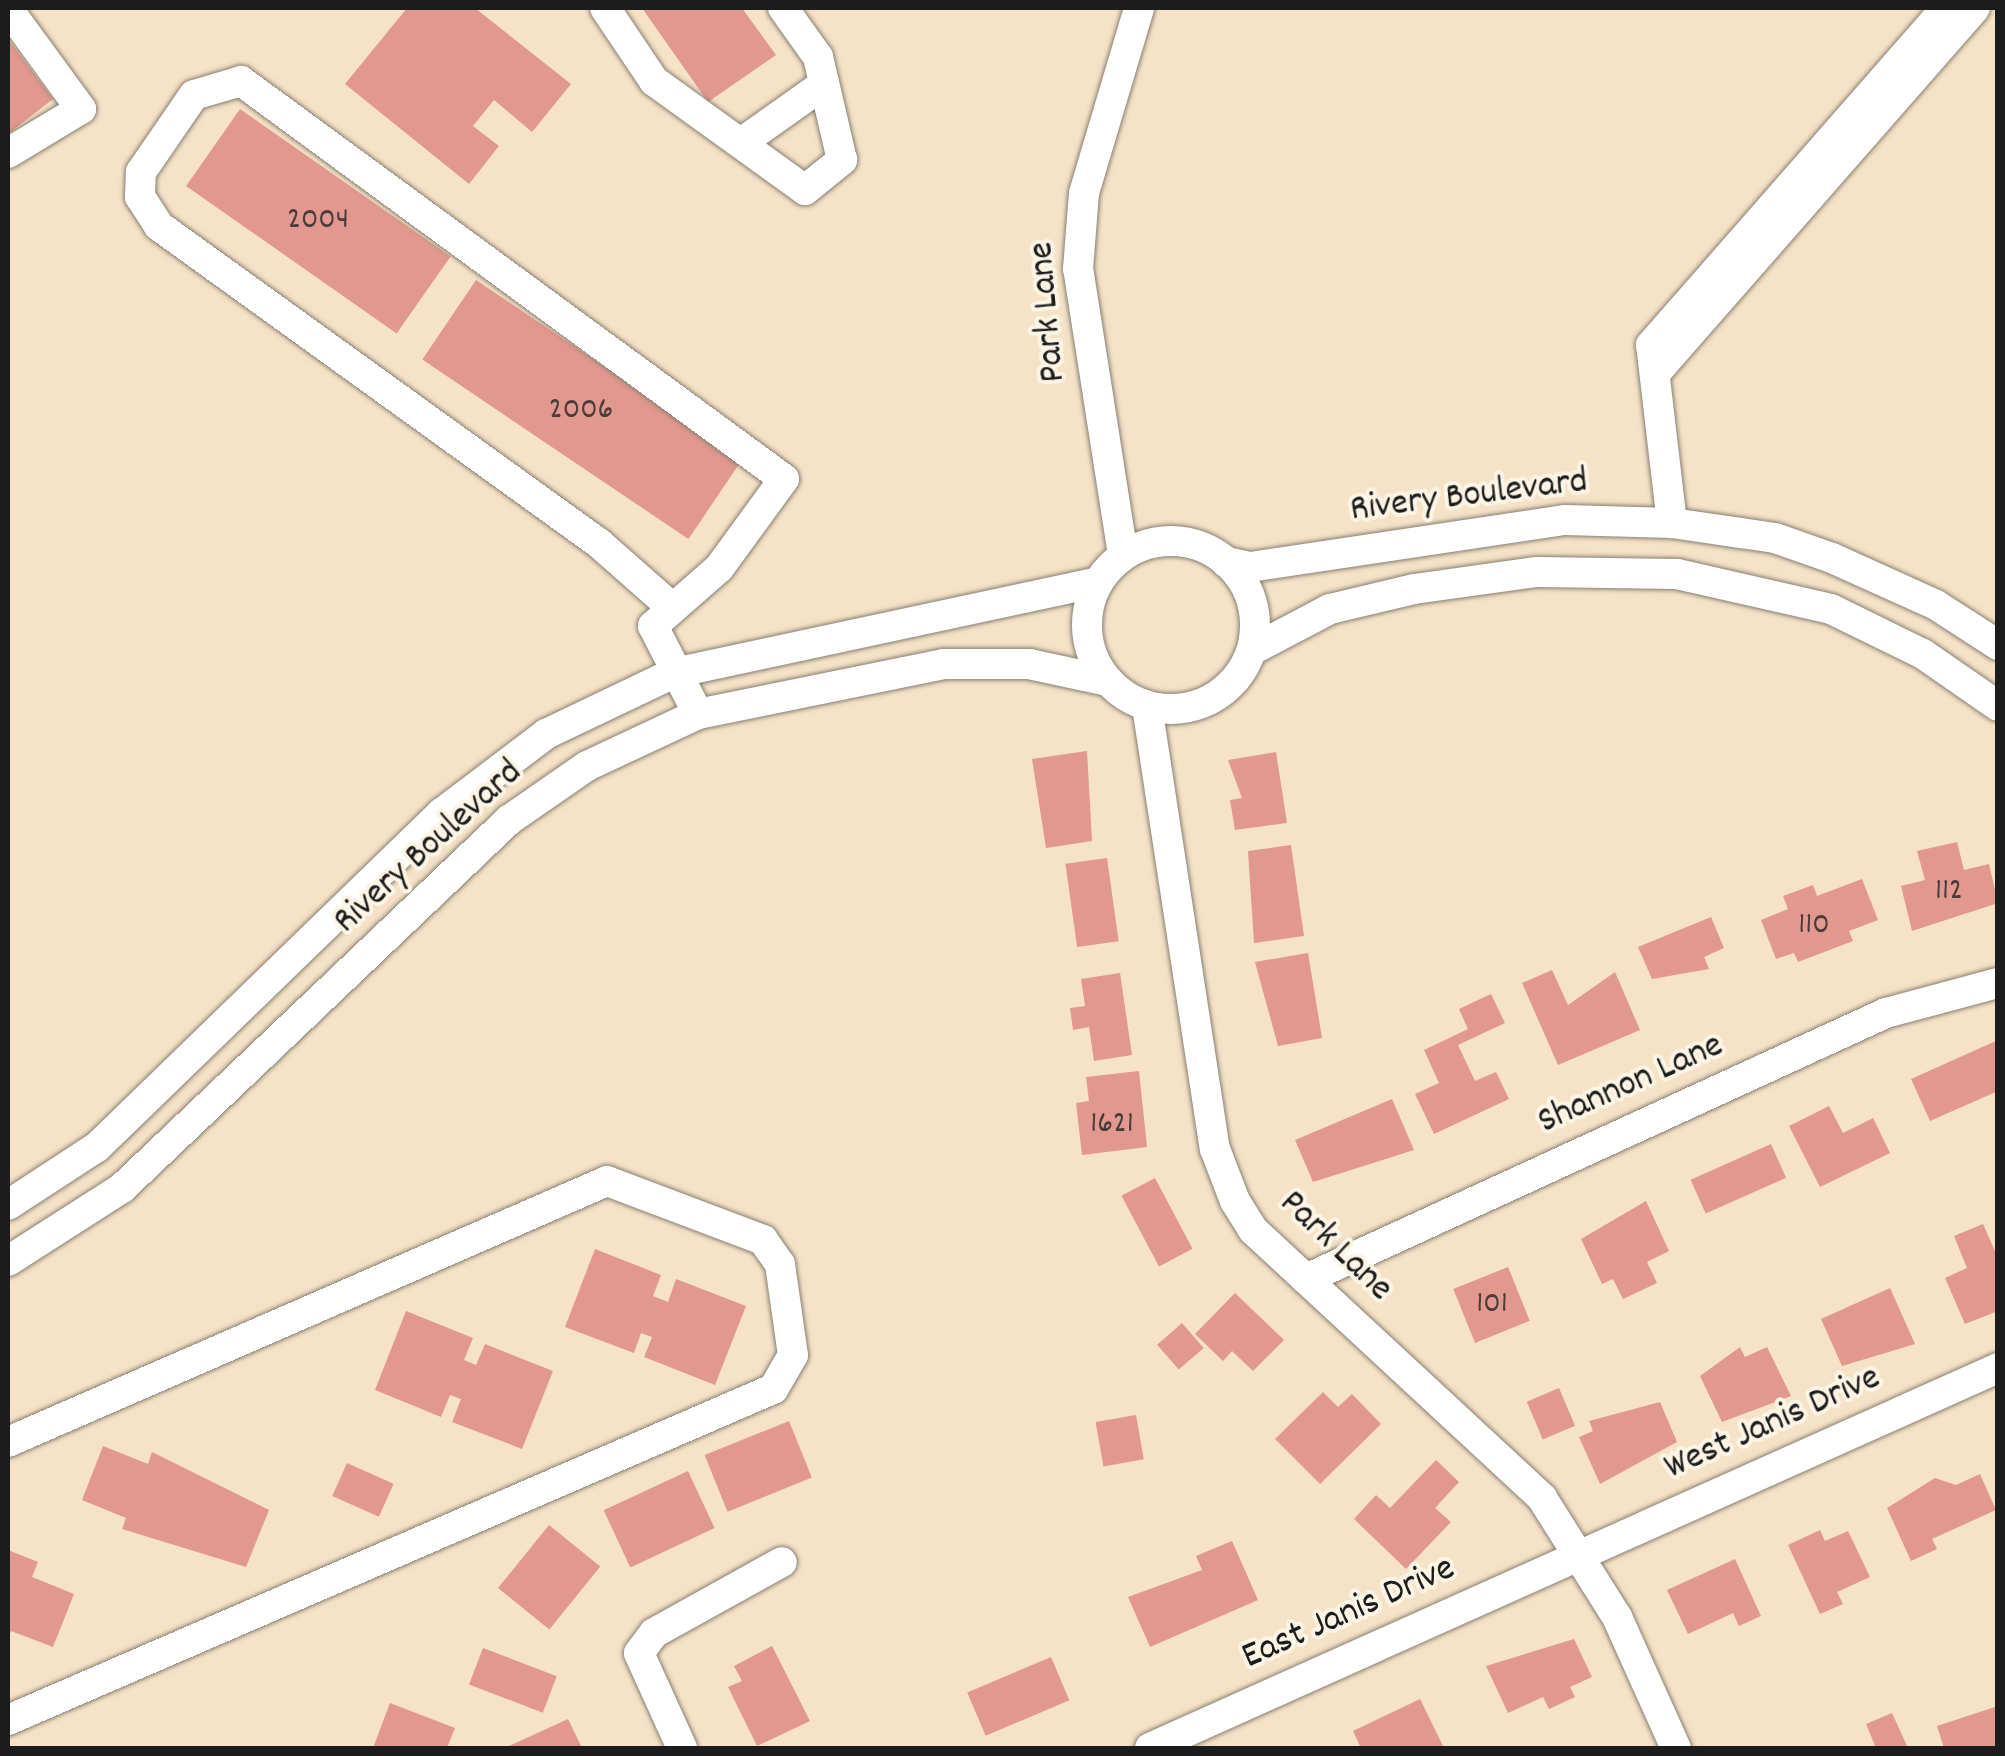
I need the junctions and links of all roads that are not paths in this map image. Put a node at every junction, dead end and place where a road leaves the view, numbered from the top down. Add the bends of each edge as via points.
1 (605, 8) edge
2 (783, 8) edge
3 (1139, 8) edge
4 (1946, 8) edge
5 (1976, 8) edge
6 (8, 9) edge
7 (1928, 45) junction
8 (824, 84) junction
9 (740, 143) junction
10 (8, 152) edge
11 (1672, 523) junction
12 (1122, 556) junction
13 (1226, 562) junction
14 (1097, 582) junction
15 (668, 604) junction
16 (1998, 645) edge
17 (1254, 648) junction
18 (674, 673) junction
19 (1108, 681) junction
20 (1147, 706) junction
21 (1998, 706) edge
22 (698, 714) junction
23 (392, 864) junction
24 (429, 899) junction
25 (1998, 983) edge
26 (163, 1086) junction
27 (198, 1120) junction
28 (8, 1205) edge
29 (8, 1261) edge
30 (1306, 1279) junction
31 (1998, 1368) edge
32 (8, 1442) edge
33 (1582, 1554) junction
34 (782, 1562) dead end
35 (8, 1720) edge
36 (682, 1748) edge
37 (1150, 1748) edge
38 (1676, 1748) edge

1 - 9 street via 654,81
2 - 8 street
3 - 12 street, Park Lane via 1084,193 1078,270
4 - 7 street
5 - 7 street
6 - 10 street via 81,109
7 - 11 street via 1800,192 1651,345
8 - 9 street
8 - 9 street via 842,160 805,190
11 - 13 street, Rivery Boulevard via 1565,520 1250,568
11 - 16 street, Rivery Boulevard via 1774,538 1832,558 1936,605
12 - 13 street via 1184,542
12 - 14 street
13 - 17 street via 1252,606
14 - 18 street, Rivery Boulevard
14 - 19 street via 1086,625
15 - 15 street via 600,544 159,226 140,197 140,172 194,95 241,81 784,479 718,568
15 - 18 street via 653,626
17 - 20 street via 1214,696
17 - 21 street via 1330,609 1414,588 1537,572 1677,574 1831,608 1923,654
18 - 22 street
18 - 23 street, Rivery Boulevard via 546,734
19 - 20 street
19 - 22 street, Rivery Boulevard via 1029,664 944,664
20 - 30 street, Park Lane via 1215,1149 1253,1230
22 - 24 street, Rivery Boulevard via 587,766 509,820
23 - 24 street
23 - 26 street, Rivery Boulevard
24 - 27 street, Rivery Boulevard
25 - 30 street, Shannon Lane via 1886,1013
26 - 27 street
26 - 28 street, Rivery Boulevard via 97,1146
27 - 29 street, Rivery Boulevard via 122,1188
30 - 33 street, Park Lane via 1542,1498
31 - 33 street, West Janis Drive
32 - 35 street via 607,1181 763,1240 780,1264 792,1355 773,1389
33 - 37 street, East Janis Drive
33 - 38 street, Park Lane
34 - 36 street via 654,1633 639,1653

